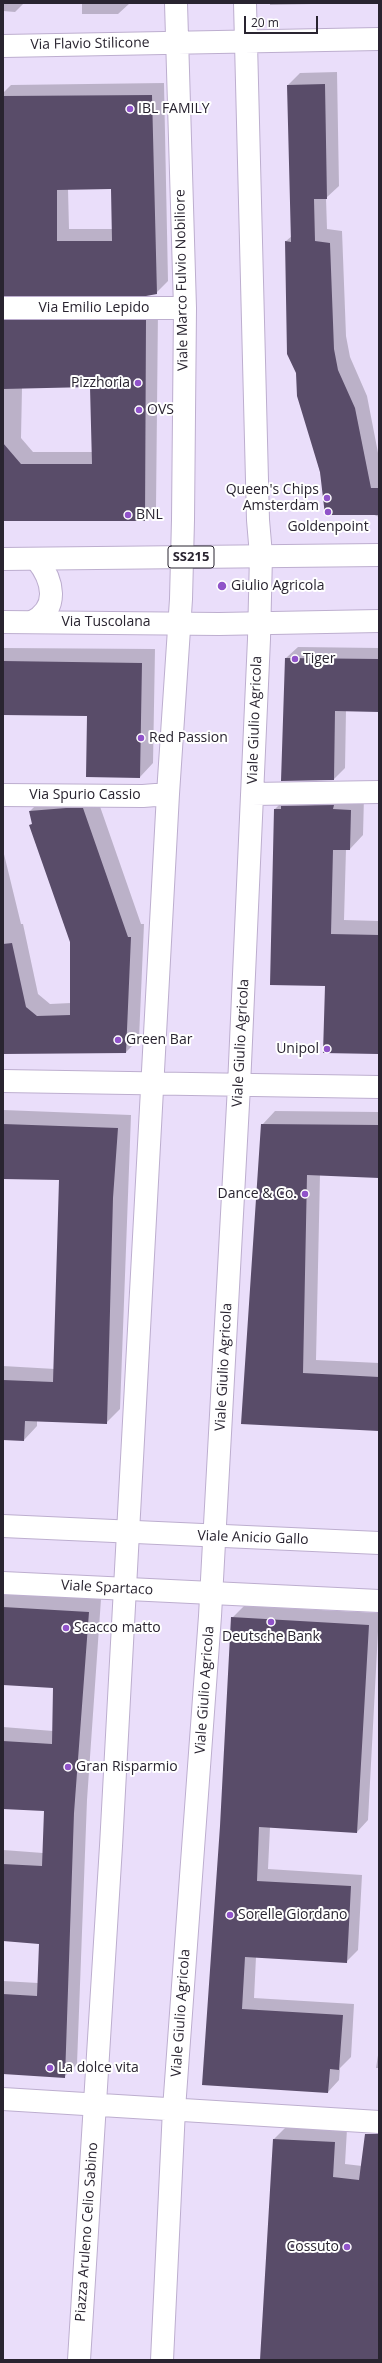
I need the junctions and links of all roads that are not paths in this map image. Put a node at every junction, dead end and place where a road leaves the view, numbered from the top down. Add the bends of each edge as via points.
1 (176, 3) edge
2 (245, 3) edge
3 (379, 39) edge
4 (246, 41) junction
5 (176, 43) junction
6 (3, 46) edge
7 (3, 308) edge
8 (185, 308) junction
9 (379, 555) edge
10 (261, 556) junction
11 (182, 557) junction
12 (3, 559) edge
13 (38, 560) junction
14 (379, 621) edge
15 (3, 622) edge
16 (32, 622) junction
17 (179, 623) junction
18 (259, 624) junction
19 (379, 792) edge
20 (168, 794) junction
21 (252, 794) junction
22 (3, 795) edge
23 (3, 1081) edge
24 (152, 1083) junction
25 (239, 1086) junction
26 (379, 1087) edge
27 (3, 1526) edge
28 (127, 1533) junction
29 (215, 1536) junction
30 (379, 1543) edge
31 (3, 1584) edge
32 (125, 1590) junction
33 (211, 1593) junction
34 (379, 1601) edge
35 (3, 2099) edge
36 (96, 2104) junction
37 (174, 2109) junction
38 (379, 2122) edge
39 (79, 2360) edge
40 (162, 2360) edge

1 - 5 street, Viale Marco Fulvio Nobiliore
2 - 4 street
3 - 4 street, Via Flavio Stilicone
4 - 5 street, Via Flavio Stilicone
4 - 10 street
5 - 6 street, Via Flavio Stilicone
5 - 8 street, Viale Marco Fulvio Nobiliore
7 - 8 street, Via Emilio Lepido
8 - 11 street, Viale Marco Fulvio Nobiliore
9 - 10 street, SS215
10 - 11 street, SS215
10 - 18 street
11 - 13 street, SS215
11 - 17 street
12 - 13 street, SS215
13 - 16 street, Via Tuscolana via 48,578 51,596 47,611
14 - 18 street, Via Tuscolana
15 - 16 street, Via Tuscolana
16 - 17 street, Via Tuscolana
17 - 18 street, Via Tuscolana
17 - 20 street
18 - 21 street, Viale Giulio Agricola
19 - 21 street
20 - 22 street, Via Spurio Cassio
20 - 24 street
21 - 25 street, Viale Giulio Agricola
23 - 24 street
24 - 25 street
24 - 28 street
25 - 26 street
25 - 29 street, Viale Giulio Agricola
27 - 28 street
28 - 29 street, Viale Anicio Gallo
28 - 32 street
29 - 30 street, Viale Anicio Gallo
29 - 33 street, Viale Giulio Agricola
31 - 32 street, Viale Spartaco
32 - 33 street, Viale Spartaco
32 - 36 street
33 - 34 street
33 - 37 street, Viale Giulio Agricola
35 - 36 street
36 - 37 street
36 - 39 street, Piazza Aruleno Celio Sabino
37 - 38 street
37 - 40 street

